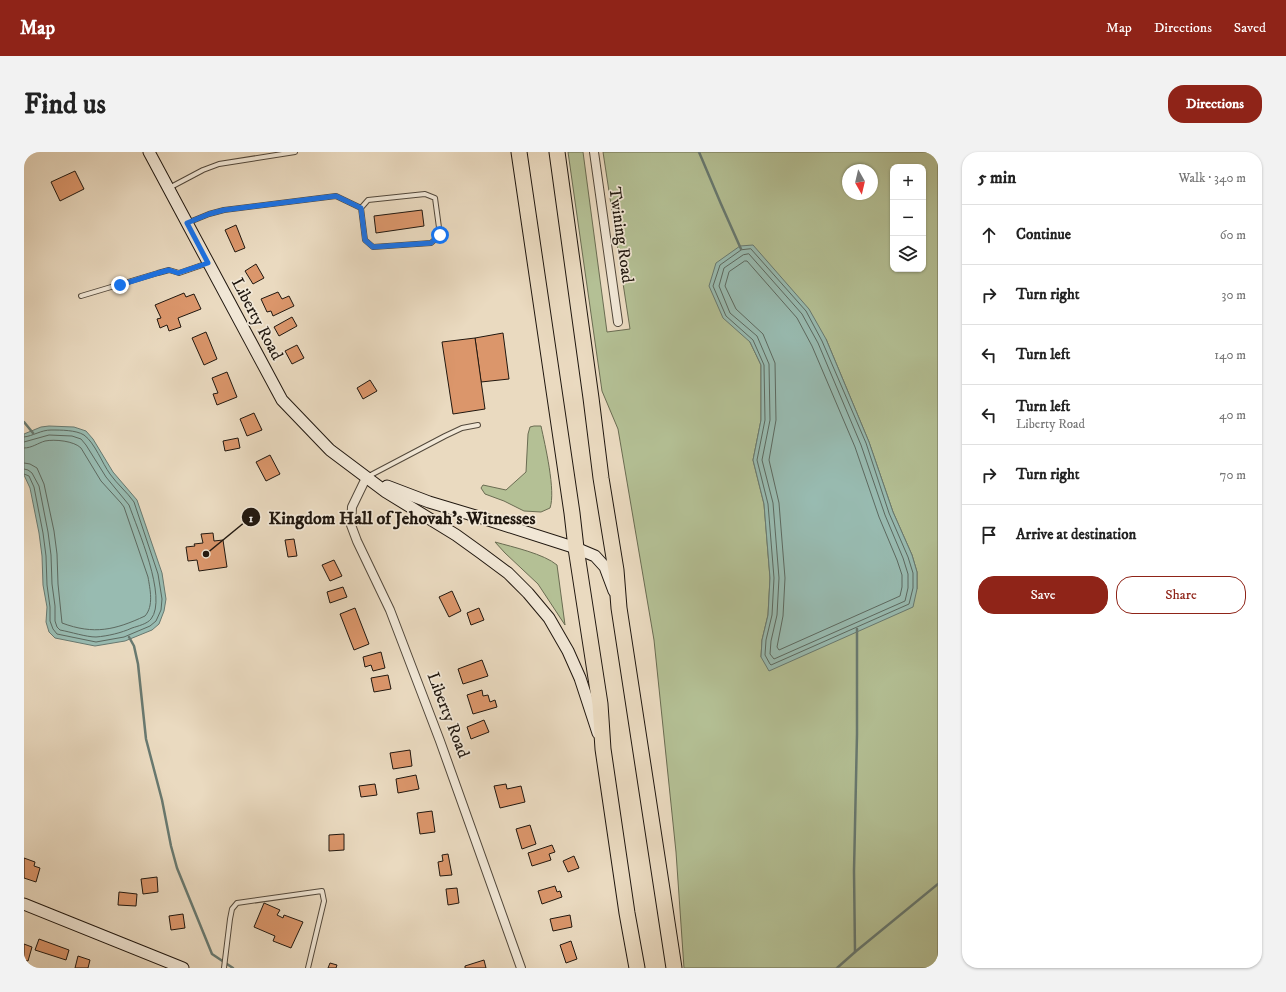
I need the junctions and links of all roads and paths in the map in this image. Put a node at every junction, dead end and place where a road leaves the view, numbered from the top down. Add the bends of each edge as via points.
1 (149, 152) edge
2 (295, 152) edge
3 (519, 152) edge
4 (557, 152) edge
5 (594, 152) edge
6 (169, 189) junction
7 (361, 208) junction
8 (187, 223) junction
9 (208, 263) junction
10 (81, 296) dead end
11 (618, 322) dead end
12 (478, 425) dead end
13 (366, 478) junction
14 (576, 548) junction
15 (619, 608) junction
16 (603, 749) junction
17 (24, 904) edge
18 (183, 968) edge
19 (224, 968) edge
20 (308, 968) edge
21 (521, 968) edge
22 (637, 968) edge
23 (674, 968) edge

1 - 6 street, Liberty Road
2 - 6 lane via 219,164
3 - 14 highway
4 - 15 highway via 616,570
5 - 11 street, Twining Road
6 - 8 street, Liberty Road
7 - 7 lane via 365,240 373,247 431,243 440,235 435,198 425,194 368,200
7 - 8 lane via 336,196 224,210
8 - 9 street, Liberty Road
9 - 10 lane via 178,273 169,270
9 - 13 street, Liberty Road via 282,400 330,450
12 - 13 lane via 450,433
13 - 14 street, Liberty Road via 429,502
13 - 16 street, Liberty Road via 456,535 508,574 528,593 549,618 568,651 580,678
13 - 21 street, Liberty Road via 352,506 351,525 390,610
14 - 15 street, Liberty Road via 595,556 605,566
14 - 16 highway via 600,704
15 - 23 highway
16 - 22 highway
17 - 18 street
19 - 20 lane via 230,919 232,909 237,903 322,891 324,901

